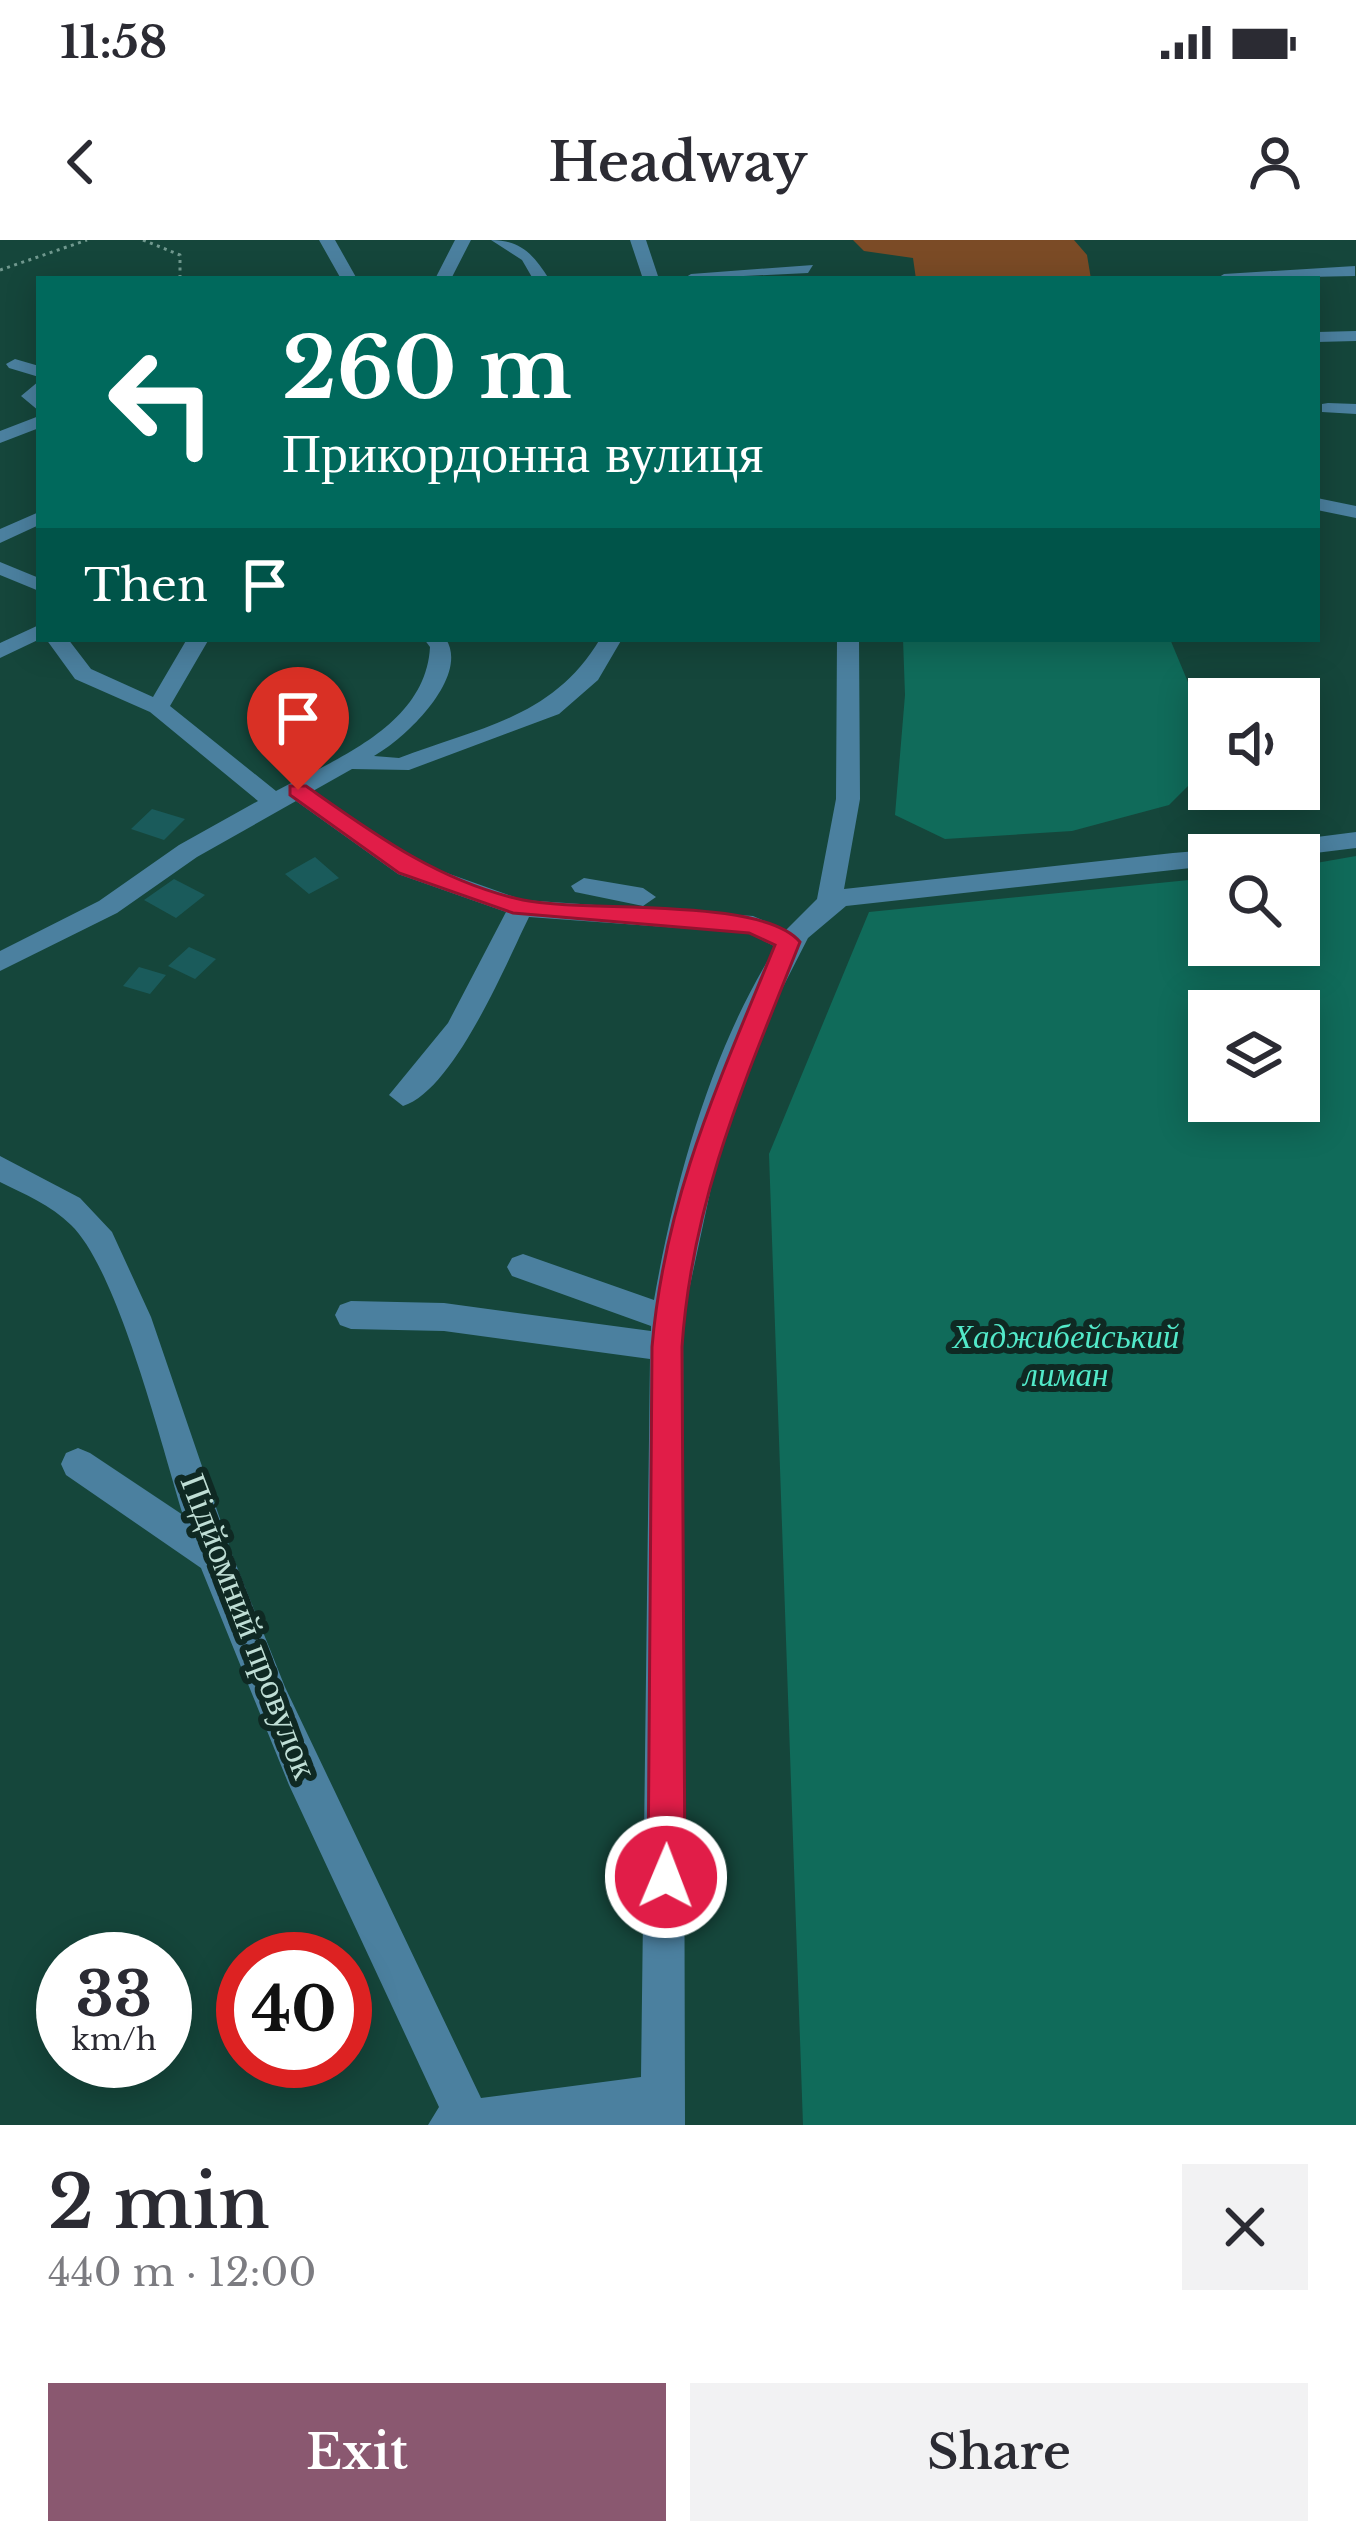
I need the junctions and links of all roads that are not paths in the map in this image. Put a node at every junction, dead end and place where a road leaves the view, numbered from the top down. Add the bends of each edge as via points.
1 (327, 240) edge
2 (498, 240) edge
3 (638, 240) edge
4 (459, 245) edge
5 (807, 267) edge
6 (1355, 271) edge
7 (1311, 273) junction
8 (347, 276) edge
9 (444, 276) edge
10 (539, 276) edge
11 (650, 276) edge
12 (721, 276) edge
13 (1268, 276) edge
14 (1313, 276) edge
15 (1356, 290) edge
16 (1323, 292) edge
17 (1356, 337) edge
18 (1320, 338) edge
19 (15, 364) dead end
20 (36, 371) edge
21 (1328, 408) dead end
22 (1356, 409) edge
23 (36, 422) edge
24 (0, 439) edge
25 (1320, 505) edge
26 (1356, 512) edge
27 (36, 519) edge
28 (0, 537) edge
29 (0, 568) edge
30 (36, 584) edge
31 (36, 633) edge
32 (60, 642) edge
33 (196, 642) edge
34 (438, 642) edge
35 (609, 642) edge
36 (848, 642) edge
37 (0, 652) edge
38 (158, 707) junction
39 (354, 762) junction
40 (298, 790) junction
41 (273, 802) junction
42 (1356, 839) edge
43 (1320, 848) edge
44 (1188, 860) edge
45 (584, 886) dead end
46 (829, 903) junction
47 (521, 908) junction
48 (792, 936) junction
49 (0, 962) edge
50 (403, 1095) dead end
51 (0, 1168) edge
52 (524, 1267) dead end
53 (350, 1315) dead end
54 (667, 1333) junction
55 (78, 1464) dead end
56 (215, 1557) junction
57 (663, 2111) edge
58 (459, 2122) edge

1 - 8 street
2 - 4 street
2 - 10 street via 528,257
3 - 11 street
4 - 9 street
5 - 12 street
6 - 7 street
7 - 13 street
7 - 14 street
15 - 16 street
17 - 18 street
19 - 20 street
21 - 22 street
23 - 24 street
25 - 26 street
27 - 28 street
29 - 30 street
31 - 37 street
32 - 38 street via 96,683
33 - 38 street
34 - 39 street via 440,669 423,701
35 - 39 street via 590,675 551,709 401,765
36 - 46 street via 848,799
38 - 41 street
39 - 40 street
40 - 41 street
40 - 47 street via 407,868
41 - 49 street via 108,908
42 - 43 street
44 - 46 street
45 - 48 street via 749,907
46 - 48 street
47 - 48 street via 753,925
47 - 50 street via 469,1020
48 - 54 street via 699,1163
51 - 56 street, Підйомний провулок via 65,1202 101,1241 182,1446
52 - 54 street
53 - 54 street
54 - 57 street
55 - 56 street
56 - 58 street, Підйомний провулок via 328,1831 393,1952
57 - 58 street

